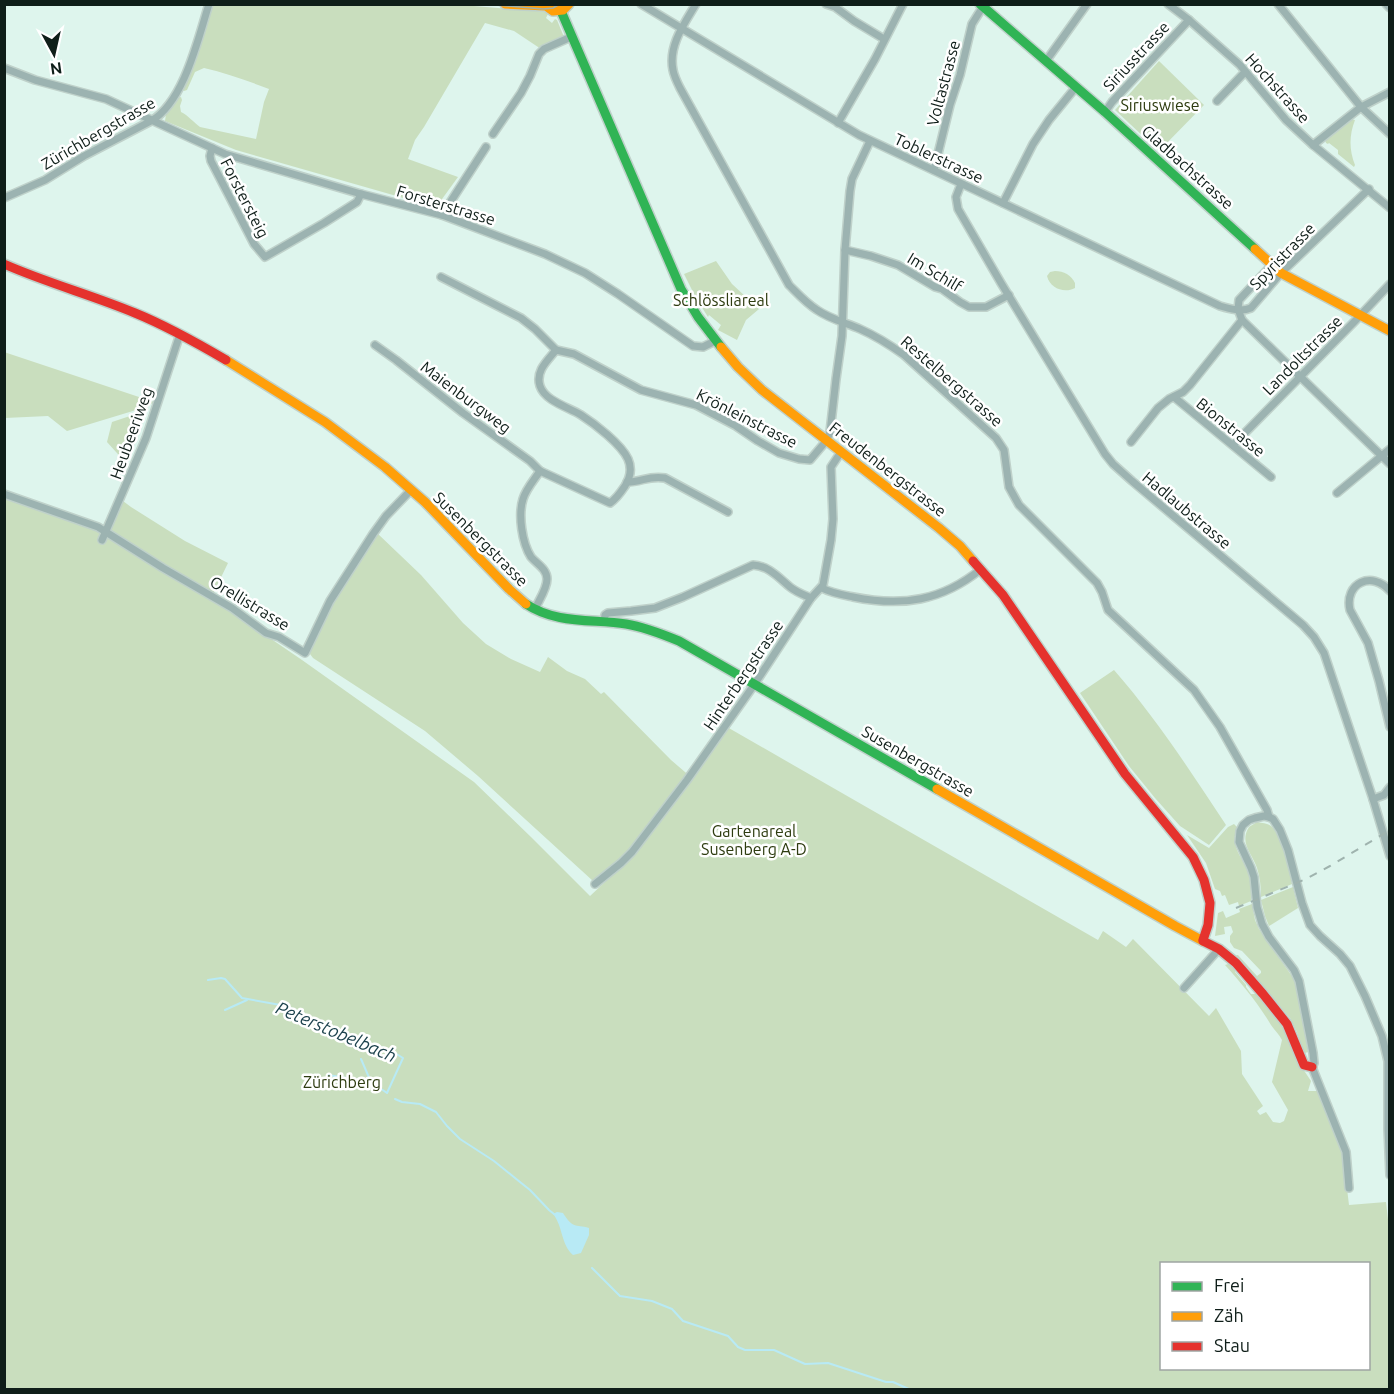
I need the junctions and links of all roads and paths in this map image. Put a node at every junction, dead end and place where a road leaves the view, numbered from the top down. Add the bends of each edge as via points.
1 (209, 4) edge
2 (505, 4) edge
3 (569, 4) edge
4 (641, 4) edge
5 (696, 4) edge
6 (826, 4) edge
7 (903, 4) edge
8 (1087, 4) edge
9 (1168, 4) edge
10 (1278, 4) edge
11 (1386, 4) edge
12 (547, 5) edge
13 (982, 5) edge
14 (1389, 8) edge
15 (561, 11) junction
16 (1189, 20) junction
17 (682, 29) junction
18 (571, 37) junction
19 (884, 39) junction
20 (1046, 61) junction
21 (4, 68) edge
22 (1245, 72) junction
23 (1076, 87) junction
24 (1389, 92) edge
25 (1217, 100) dead end
26 (1361, 106) junction
27 (1105, 112) junction
28 (151, 121) junction
29 (838, 123) junction
30 (493, 134) dead end
31 (1389, 134) edge
32 (870, 141) junction
33 (1313, 145) junction
34 (486, 147) dead end
35 (212, 148) junction
36 (933, 170) junction
37 (962, 184) junction
38 (1369, 189) junction
39 (361, 194) junction
40 (4, 198) edge
41 (1003, 203) junction
42 (1389, 208) edge
43 (442, 215) junction
44 (845, 250) junction
45 (4, 264) edge
46 (1272, 265) junction
47 (1281, 273) junction
48 (441, 277) dead end
49 (1389, 284) edge
50 (1009, 295) junction
51 (1238, 309) junction
52 (1359, 316) junction
53 (1242, 320) junction
54 (843, 322) junction
55 (1389, 332) edge
56 (180, 334) junction
57 (715, 342) junction
58 (375, 345) dead end
59 (556, 350) junction
60 (1300, 376) junction
61 (1174, 397) junction
62 (826, 440) junction
63 (1131, 442) dead end
64 (1233, 446) junction
65 (1389, 449) edge
66 (841, 452) junction
67 (1381, 455) junction
68 (1389, 464) edge
69 (540, 471) junction
70 (1271, 477) dead end
71 (627, 482) junction
72 (411, 490) junction
73 (1337, 493) dead end
74 (4, 494) edge
75 (728, 512) dead end
76 (106, 532) junction
77 (102, 540) dead end
78 (981, 569) junction
79 (822, 588) junction
80 (1389, 591) edge
81 (811, 598) junction
82 (534, 609) junction
83 (604, 621) junction
84 (754, 684) junction
85 (1389, 727) edge
86 (1389, 787) edge
87 (1373, 799) junction
88 (1269, 817) junction
89 (1389, 856) edge
90 (595, 884) dead end
91 (1203, 940) junction
92 (1219, 949) junction
93 (1184, 988) dead end
94 (1312, 1067) junction
95 (1389, 1175) edge
96 (1349, 1188) dead end

1 - 28 street, Zürichbergstrasse via 177,92 164,112
2 - 12 street
3 - 15 street
4 - 17 street, Toblerstrasse
5 - 17 street, Restelbergstrasse
6 - 19 street
7 - 19 street
8 - 20 street
9 - 16 street, Hochstrasse
10 - 26 street
11 - 14 street
12 - 15 street
13 - 20 street, Gladbachstrasse
13 - 36 street, Voltastrasse via 972,24
15 - 18 street, Freudenbergstrasse
16 - 22 street, Hochstrasse
16 - 27 street, Siriusstrasse
17 - 29 street, Toblerstrasse
17 - 54 street, Restelbergstrasse via 673,50 673,73 737,193 789,285 809,305
18 - 30 street via 539,54 521,93
18 - 57 street, Freudenbergstrasse via 681,289
19 - 29 street
20 - 23 street, Gladbachstrasse
21 - 28 street, Forsterstrasse via 106,99
22 - 25 street
22 - 33 street, Hochstrasse
23 - 27 street, Gladbachstrasse
23 - 41 street via 1048,120
24 - 26 street
26 - 31 street
26 - 33 street
27 - 46 street, Gladbachstrasse
28 - 35 street, Forsterstrasse
28 - 40 street, Zürichbergstrasse via 45,180
29 - 32 street, Toblerstrasse
32 - 36 street, Toblerstrasse
32 - 44 street via 852,178
33 - 38 street, Hochstrasse
34 - 43 street
35 - 39 street, Forsterstrasse
35 - 39 street, Forstersteig via 211,160 264,257 357,202
36 - 37 street, Toblerstrasse
37 - 41 street, Toblerstrasse
37 - 50 street, Hadlaubstrasse via 956,197 958,209
38 - 42 street, Hochstrasse
38 - 47 street, Spyristrasse
39 - 43 street, Forsterstrasse
41 - 51 street, Toblerstrasse via 1220,306
43 - 57 street, Forsterstrasse via 576,268 693,346
44 - 50 street, Im Schilf via 898,265 969,307 986,307
44 - 54 street
45 - 56 street, Susenbergstrasse
46 - 47 street, Gladbachstrasse
46 - 51 street via 1239,300
47 - 51 street, Spyristrasse via 1251,308
47 - 52 street, Gladbachstrasse
48 - 59 street via 457,281 521,318
49 - 52 street, Landoltstrasse
50 - 87 street, Hadlaubstrasse via 1113,464 1314,637 1324,653
51 - 53 street
52 - 55 street, Gladbachstrasse
52 - 60 street, Landoltstrasse
53 - 60 street
53 - 61 street via 1190,385
54 - 62 street
54 - 88 street, Restelbergstrasse via 891,345 996,438 1004,450 1009,487 1019,505 1097,584 1108,610 1194,690 1220,727
56 - 72 street, Susenbergstrasse via 330,426
56 - 76 street, Heubeeriweg via 146,438
57 - 62 street, Freudenbergstrasse via 762,390
58 - 69 street, Maienburgweg
59 - 62 street, Krönleinstrasse via 574,354 641,390 696,405 789,456 810,460
59 - 71 street via 540,372 542,392 582,415 621,450 630,468
60 - 64 street, Landoltstrasse
60 - 67 street
61 - 63 street via 1158,408
61 - 64 street, Bionstrasse
62 - 66 street, Freudenbergstrasse
64 - 70 street, Bionstrasse
65 - 67 street
66 - 78 street, Freudenbergstrasse via 939,528
66 - 79 street via 831,467 833,519
67 - 68 street
67 - 73 street
69 - 71 street via 608,503 613,502
69 - 82 street via 527,490 522,510 526,547 547,578
71 - 75 street via 665,478
72 - 76 street, Orellistrasse via 368,542 330,601 305,653 266,633
72 - 82 street, Susenbergstrasse via 515,596
74 - 76 street, Orellistrasse
76 - 77 street, Heubeeriweg
78 - 79 street via 951,590 921,599 866,599
78 - 91 street, Freudenbergstrasse via 1026,626 1125,774 1193,857 1210,903
79 - 81 street, Hinterbergstrasse
80 - 85 street via 1374,580 1363,582 1353,588 1349,604 1368,643
81 - 83 street via 767,569 753,565 656,608 608,613
81 - 84 street, Hinterbergstrasse
82 - 83 street, Susenbergstrasse via 573,621
83 - 84 street, Susenbergstrasse via 638,626 668,637
84 - 90 street, Hinterbergstrasse via 649,830 621,863
84 - 91 street, Susenbergstrasse
86 - 87 street via 1384,795
87 - 89 street, Hadlaubstrasse
88 - 94 street via 1246,822 1239,842 1254,877 1262,924 1299,981 1313,1053
88 - 95 street, Restelbergstrasse via 1280,830 1288,850 1310,925 1350,966 1383,1036 1388,1061
91 - 92 street, Susenbergstrasse
92 - 93 street
92 - 94 street, Susenbergstrasse via 1280,1015 1305,1065
94 - 96 street via 1346,1152

